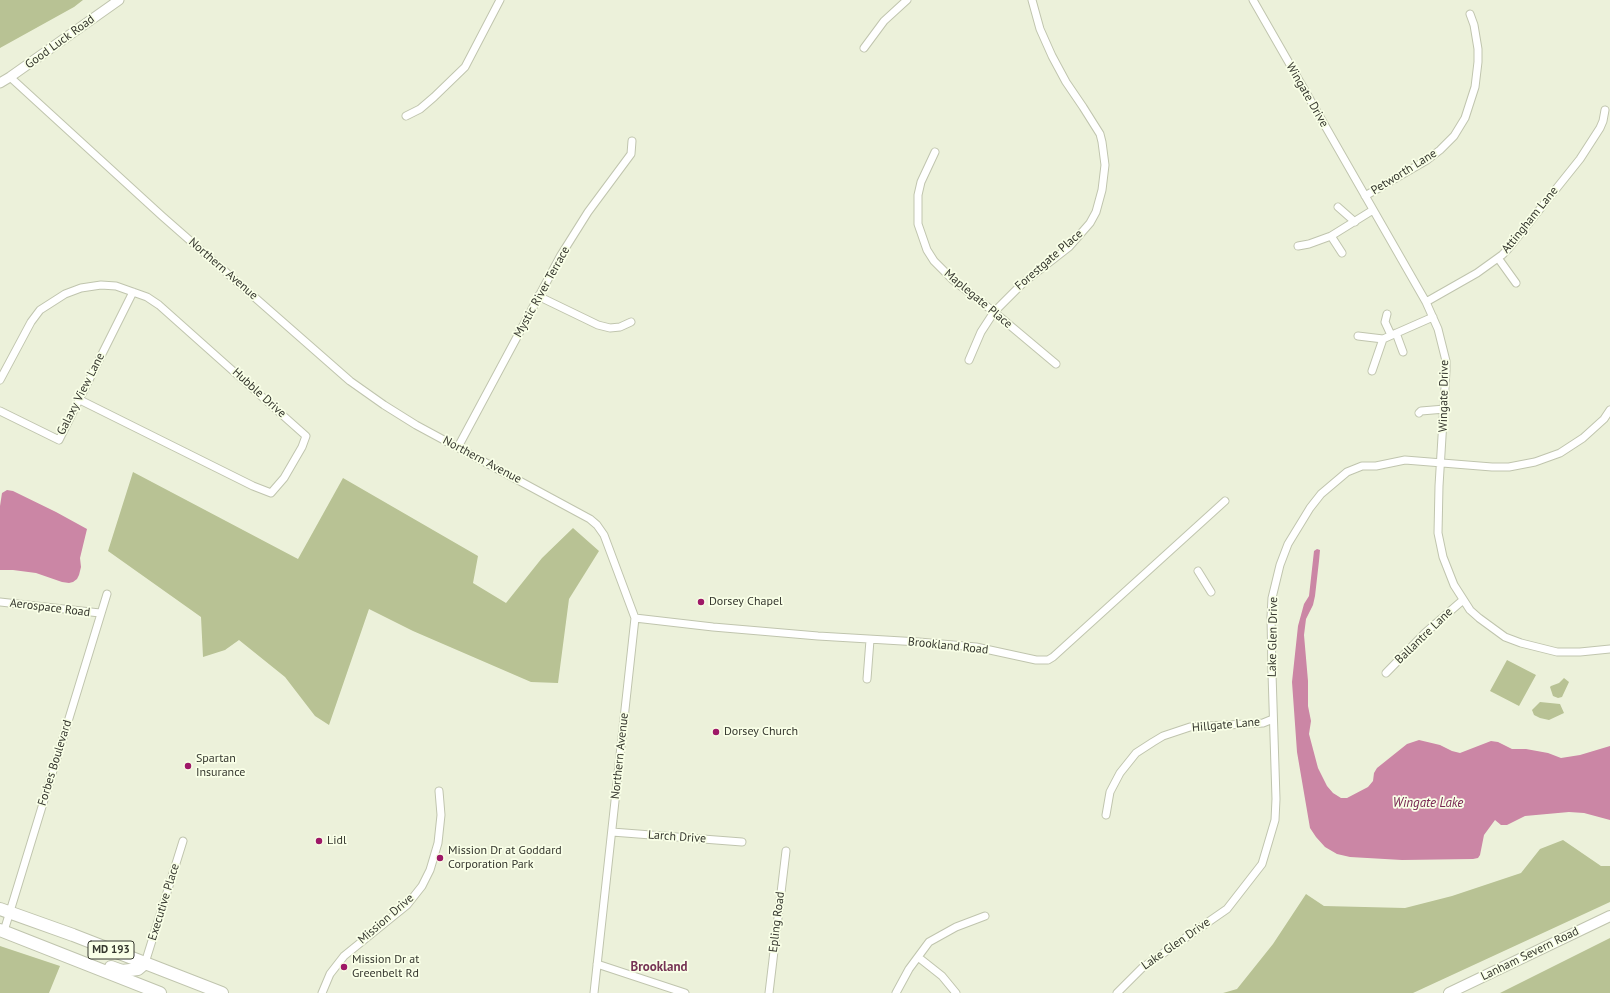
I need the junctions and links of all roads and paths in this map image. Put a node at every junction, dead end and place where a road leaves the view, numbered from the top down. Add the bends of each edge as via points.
1 (118, 0) edge
2 (500, 0) edge
3 (907, 0) edge
4 (1032, 0) edge
5 (1253, 0) edge
6 (1470, 14) dead end
7 (864, 48) dead end
8 (10, 77) junction
9 (0, 83) edge
10 (1605, 110) dead end
11 (406, 116) dead end
12 (632, 141) dead end
13 (934, 152) dead end
14 (1365, 196) junction
15 (1338, 207) dead end
16 (1373, 210) junction
17 (1355, 222) junction
18 (1331, 236) junction
19 (1298, 246) dead end
20 (1342, 253) dead end
21 (1498, 258) junction
22 (1516, 283) dead end
23 (133, 292) junction
24 (538, 296) junction
25 (1426, 302) junction
26 (994, 312) junction
27 (1387, 314) dead end
28 (1433, 317) junction
29 (631, 322) dead end
30 (1394, 334) junction
31 (1358, 336) dead end
32 (1383, 339) junction
33 (1403, 352) dead end
34 (969, 360) dead end
35 (1056, 364) dead end
36 (1372, 371) dead end
37 (0, 380) edge
38 (80, 400) junction
39 (1445, 409) junction
40 (1610, 410) edge
41 (0, 411) edge
42 (1419, 413) dead end
43 (458, 447) junction
44 (1442, 462) junction
45 (1225, 501) dead end
46 (1198, 571) dead end
47 (1211, 592) dead end
48 (107, 594) dead end
49 (1463, 600) junction
50 (0, 602) edge
51 (100, 613) junction
52 (635, 618) junction
53 (870, 640) junction
54 (1610, 650) edge
55 (1386, 673) dead end
56 (867, 679) dead end
57 (1273, 719) junction
58 (440, 791) dead end
59 (1106, 815) dead end
60 (612, 832) junction
61 (183, 841) dead end
62 (742, 842) dead end
63 (786, 851) dead end
64 (5, 911) edge
65 (985, 916) dead end
66 (1610, 916) edge
67 (2, 931) edge
68 (32, 942) junction
69 (918, 957) junction
70 (146, 963) junction
71 (597, 964) junction
72 (160, 993) edge
73 (222, 993) edge
74 (322, 993) edge
75 (594, 993) edge
76 (685, 993) edge
77 (769, 993) edge
78 (896, 993) edge
79 (956, 993) edge
80 (1117, 993) edge
81 (1450, 993) edge

1 - 8 street, Good Luck Road
2 - 11 street via 465,67 434,97
3 - 7 street via 884,21
4 - 26 street, Forestgate Place via 1040,29 1052,56 1100,134 1105,165 1102,190 1094,217 1077,238 1024,282
5 - 14 street, Wingate Drive
6 - 14 street, Petworth Lane via 1478,49 1478,62 1475,88 1465,118 1454,136 1432,156
8 - 9 street, Good Luck Road
8 - 43 street, Northern Avenue via 162,216 350,381 416,425
10 - 21 street, Attingham Lane via 1598,132 1580,159 1521,234
12 - 24 street, Mystic River Terrace via 631,154 584,218
13 - 26 street, Maplegate Place via 918,195 918,224 922,238 934,261 953,280
14 - 16 street, Wingate Drive
15 - 17 street
16 - 17 street
16 - 25 street, Wingate Drive
17 - 18 street
18 - 19 street
18 - 20 street
21 - 22 street
21 - 25 street, Attingham Lane
23 - 37 street, Hubble Drive via 116,286 101,285 81,288 53,301 40,310 31,322
23 - 38 street, Galaxy View Lane
23 - 38 street, Hubble Drive via 159,305 297,426 306,436 302,447 279,485 271,493
24 - 29 street via 598,326 620,327
24 - 43 street, Mystic River Terrace
25 - 28 street, Wingate Drive
26 - 34 street, Forestgate Place via 981,332
26 - 35 street, Maplegate Place
27 - 30 street via 1385,322
28 - 30 street
28 - 39 street, Wingate Drive via 1446,361
30 - 32 street
30 - 33 street
31 - 32 street
32 - 36 street
38 - 41 street, Galaxy View Lane via 59,440
39 - 42 street
39 - 44 street, Wingate Drive
40 - 44 street, Lake Glen Drive via 1583,438 1551,457 1509,467
43 - 52 street, Northern Avenue via 597,525 604,535
44 - 49 street, Wingate Drive via 1438,534 1448,572
44 - 57 street, Lake Glen Drive via 1405,460 1362,466 1347,472 1321,494 1298,526 1280,565 1272,598
45 - 53 street, Brookland Road via 1048,660 1036,660 976,647
46 - 47 street
48 - 51 street, Forbes Boulevard
49 - 54 street, Wingate Drive via 1470,610 1491,628 1521,644 1556,652
49 - 55 street, Ballantre Lane via 1425,633
50 - 51 street, Aerospace Road
51 - 64 street, Forbes Boulevard
52 - 53 street, Brookland Road
52 - 60 street, Northern Avenue
53 - 56 street
57 - 59 street, Hillgate Lane via 1263,722 1190,727 1153,742 1136,753 1120,773 1110,792
57 - 80 street, Lake Glen Drive via 1276,813 1262,864 1227,909 1142,968
58 - 74 street, Mission Drive via 438,843 422,886 407,905 344,956 330,974
60 - 62 street, Larch Drive
60 - 71 street, Northern Avenue
61 - 70 street, Executive Place
63 - 77 street, Epling Road
64 - 67 street, Forbes Boulevard
64 - 70 main road, MD 193
65 - 69 street via 956,927 929,942
66 - 81 main road, Lanham Severn Road
67 - 68 main road, MD 193
68 - 70 main road via 52,944 122,971 138,969
68 - 72 main road, MD 193
69 - 78 street via 908,969
69 - 79 street via 942,976
70 - 73 main road, MD 193
71 - 75 street, Northern Avenue
71 - 76 street

